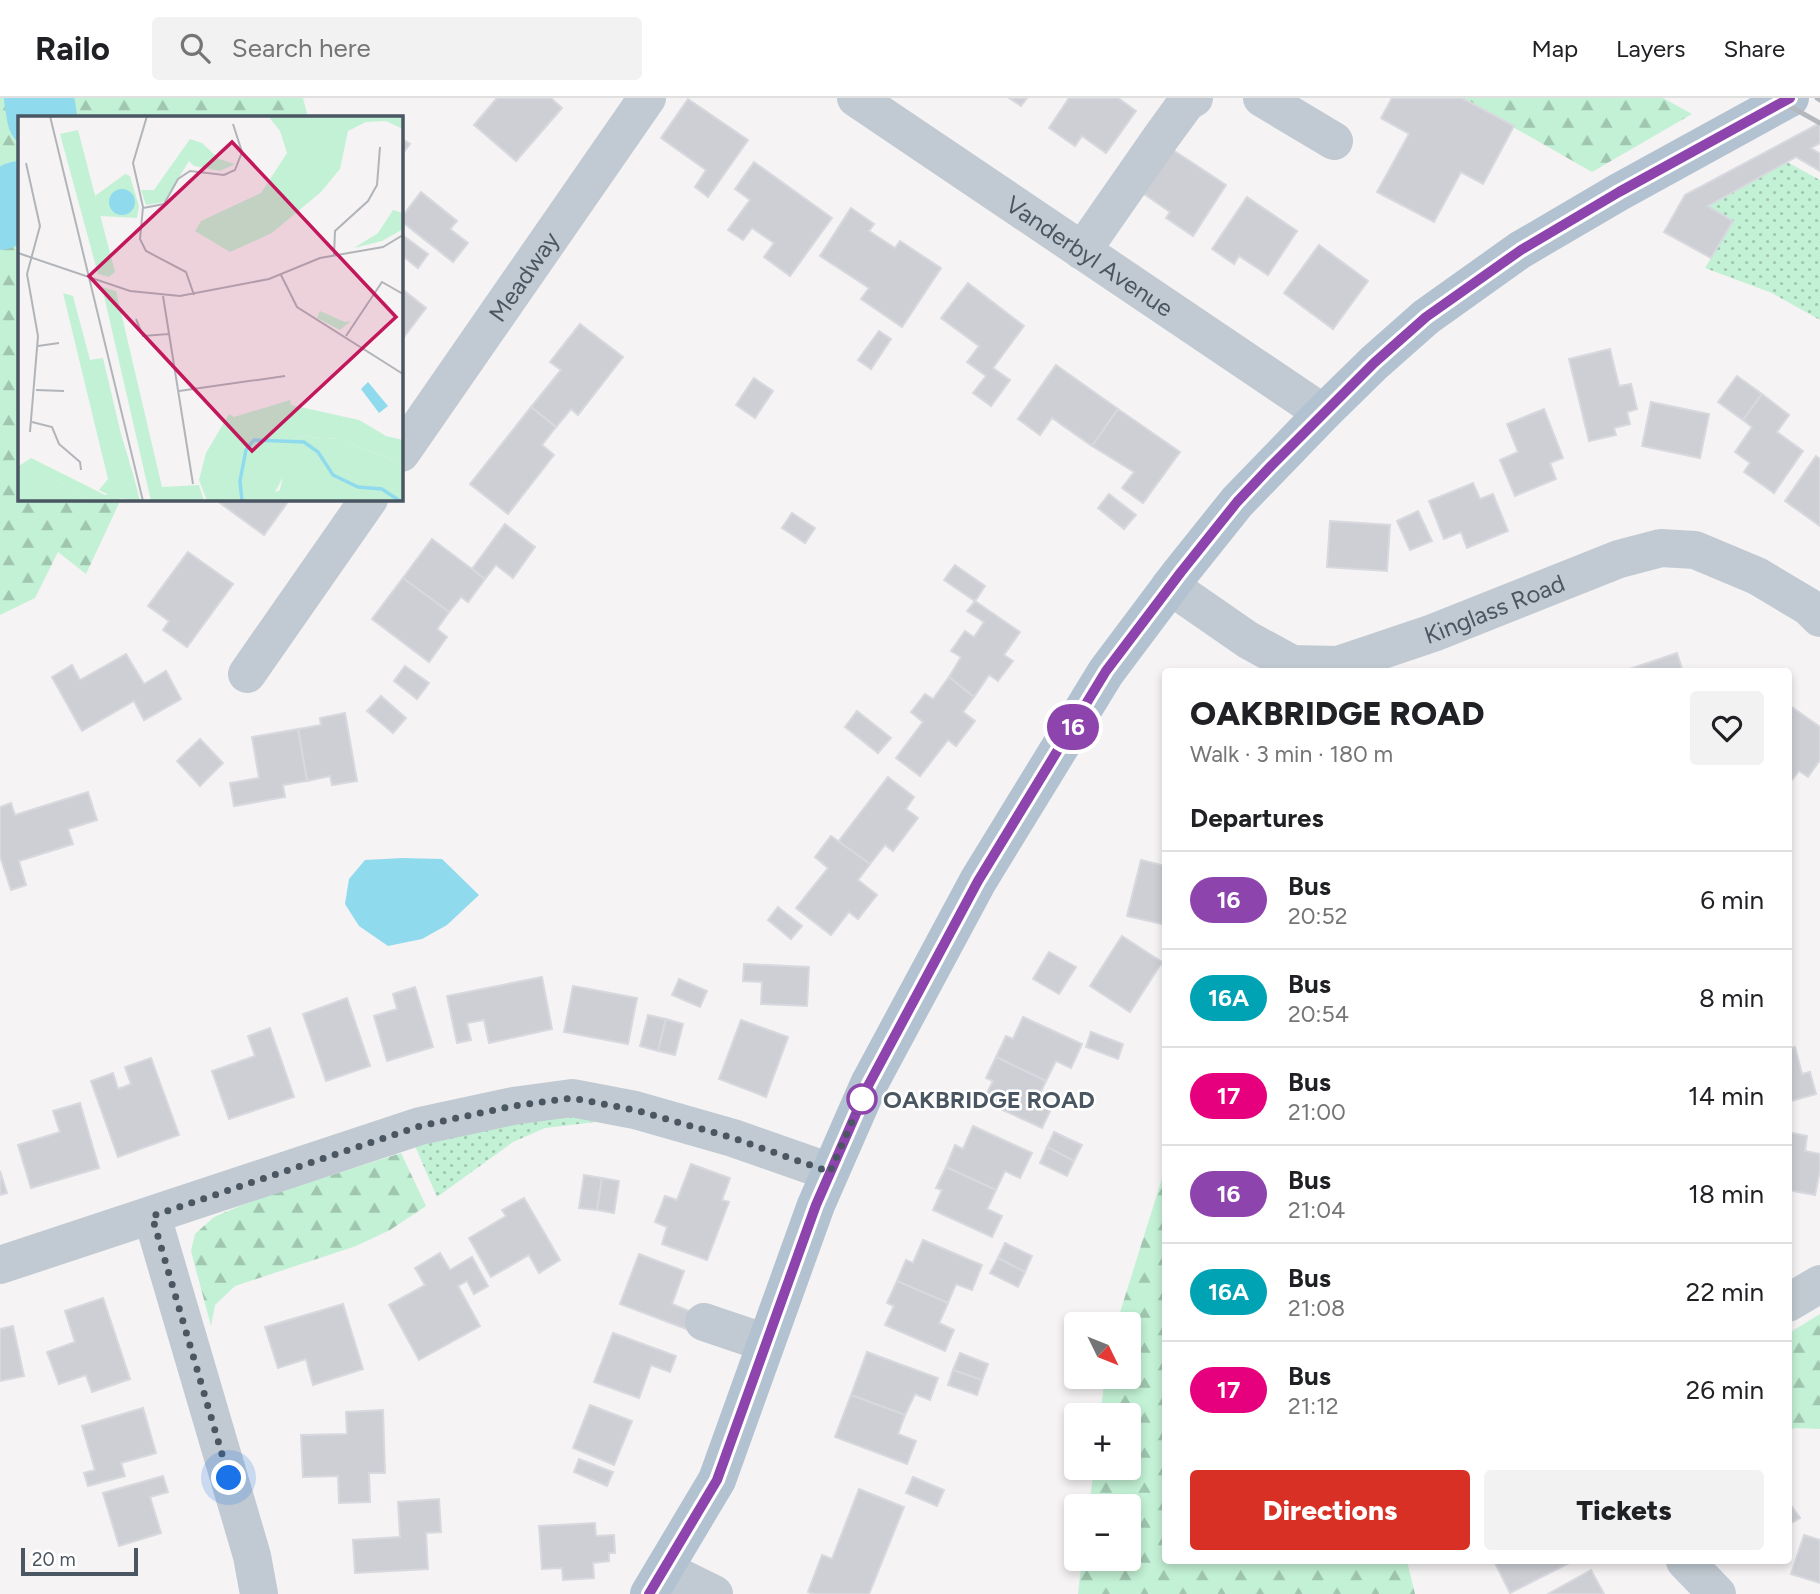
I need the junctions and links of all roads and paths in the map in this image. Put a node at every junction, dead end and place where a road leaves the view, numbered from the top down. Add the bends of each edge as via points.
1 (648, 98) edge
2 (856, 98) edge
3 (1194, 98) edge
4 (1262, 98) edge
5 (1790, 98) edge
6 (1309, 110) edge
7 (1334, 141) dead end
8 (1082, 251) junction
9 (1323, 413) junction
10 (402, 452) edge
11 (368, 500) edge
12 (1170, 586) junction
13 (1820, 618) edge
14 (247, 674) dead end
15 (830, 1172) junction
16 (152, 1216) junction
17 (0, 1265) edge
18 (1820, 1284) edge
19 (1792, 1301) edge
20 (704, 1322) dead end
21 (766, 1343) junction
22 (1688, 1564) edge
23 (657, 1582) edge
24 (259, 1594) edge
25 (714, 1594) edge
26 (1717, 1594) edge

1 - 10 street, Meadway
2 - 8 street, Vanderbyl Avenue
3 - 8 street via 1162,135
4 - 6 street
5 - 9 main road via 1521,250 1426,317
6 - 7 street
8 - 9 street, Vanderbyl Avenue
9 - 12 main road via 1237,502
11 - 14 street
12 - 13 street, Kinglass Road via 1292,664 1338,665 1433,633 1619,559 1661,548 1695,550 1757,576
12 - 15 main road via 1106,671 978,881 869,1084
15 - 16 street via 733,1138 635,1110 572,1098 420,1126
15 - 21 main road
16 - 17 street
16 - 24 street via 252,1556
18 - 19 street
20 - 21 street
21 - 23 main road via 717,1480
22 - 26 street
23 - 25 street

